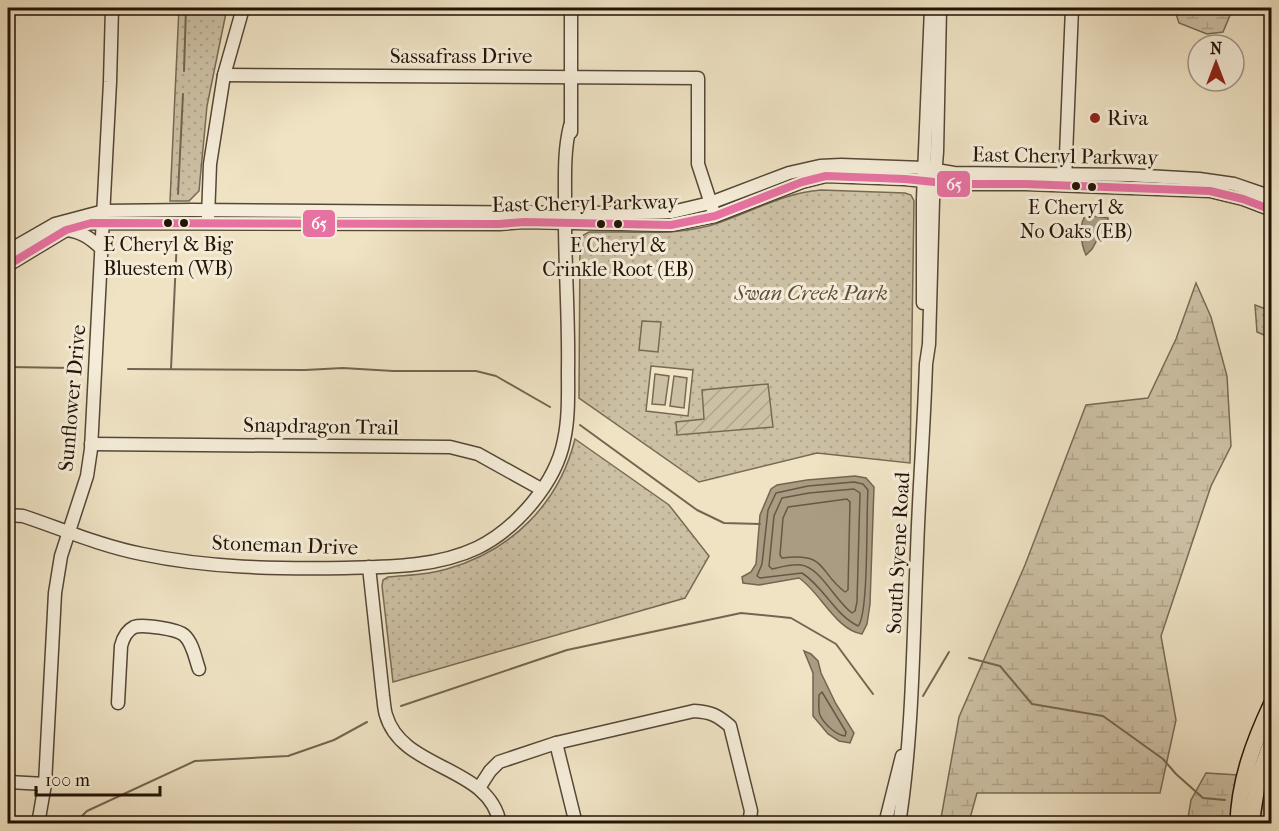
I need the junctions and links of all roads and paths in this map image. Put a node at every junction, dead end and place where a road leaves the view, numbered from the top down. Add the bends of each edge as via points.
1 (112, 8) edge
2 (243, 8) edge
3 (571, 8) edge
4 (931, 8) edge
5 (940, 8) edge
6 (1071, 8) edge
7 (224, 75) junction
8 (570, 76) junction
9 (930, 175) junction
10 (1065, 180) junction
11 (1272, 197) edge
12 (710, 203) junction
13 (1272, 210) edge
14 (208, 216) junction
15 (715, 216) junction
16 (103, 217) junction
17 (569, 218) junction
18 (66, 230) junction
19 (101, 248) junction
20 (8, 251) edge
21 (8, 265) edge
22 (91, 444) junction
23 (541, 489) junction
24 (8, 515) edge
25 (68, 531) junction
26 (369, 567) junction
27 (199, 669) dead end
28 (118, 703) dead end
29 (1272, 703) edge
30 (1272, 740) edge
31 (556, 743) junction
32 (907, 744) junction
33 (8, 782) edge
34 (45, 784) junction
35 (479, 788) junction
36 (38, 824) edge
37 (500, 824) edge
38 (576, 824) edge
39 (749, 824) edge
40 (885, 824) edge
41 (899, 824) edge
42 (1238, 824) edge
43 (1251, 824) edge

1 - 16 street, Sunflower Drive
2 - 7 street
3 - 8 street, Stoneman Drive
4 - 9 street, South Syene Road
5 - 9 street, South Syene Road
6 - 10 street
7 - 8 street, Sassafrass Drive
7 - 14 street via 210,164
8 - 12 street, Sassafrass Drive via 698,78 698,164
8 - 17 street, Stoneman Drive
9 - 10 street, East Cheryl Parkway via 985,174
9 - 12 street, East Cheryl Parkway via 820,166 789,172
9 - 15 street, East Cheryl Parkway via 826,176
9 - 32 street, South Syene Road via 923,296 926,364
10 - 11 street, East Cheryl Parkway via 1128,175 1215,180
10 - 13 street, East Cheryl Parkway via 1210,191
12 - 15 street
12 - 17 street, East Cheryl Parkway via 672,212
14 - 16 street, East Cheryl Parkway
14 - 17 street, East Cheryl Parkway
15 - 17 street, East Cheryl Parkway via 671,225
16 - 18 street, East Cheryl Parkway
16 - 19 street, Sunflower Drive
16 - 20 street, East Cheryl Parkway via 55,224
17 - 23 street, Stoneman Drive via 568,406 564,441
18 - 19 street via 89,236
18 - 21 street, East Cheryl Parkway
19 - 22 street, Sunflower Drive
22 - 23 street, Snapdragon Trail via 450,447 478,454
22 - 25 street, Sunflower Drive via 87,476
23 - 26 street, Stoneman Drive via 523,515 476,549 438,561
24 - 25 street, Stoneman Drive
25 - 26 street, Stoneman Drive via 116,548 174,559 268,568
25 - 34 street, Sunflower Drive via 55,593
26 - 35 street via 389,722 401,740 418,753
27 - 28 street via 189,642 178,631 134,627 121,646
29 - 42 main road via 1247,765
30 - 43 main road via 1258,779
31 - 35 street via 499,762
31 - 38 street
31 - 39 street via 694,711 709,712 730,726 751,811
32 - 40 street, South Syene Road
32 - 41 street, South Syene Road
33 - 34 street
34 - 36 street, Sunflower Drive
35 - 37 street via 495,806

